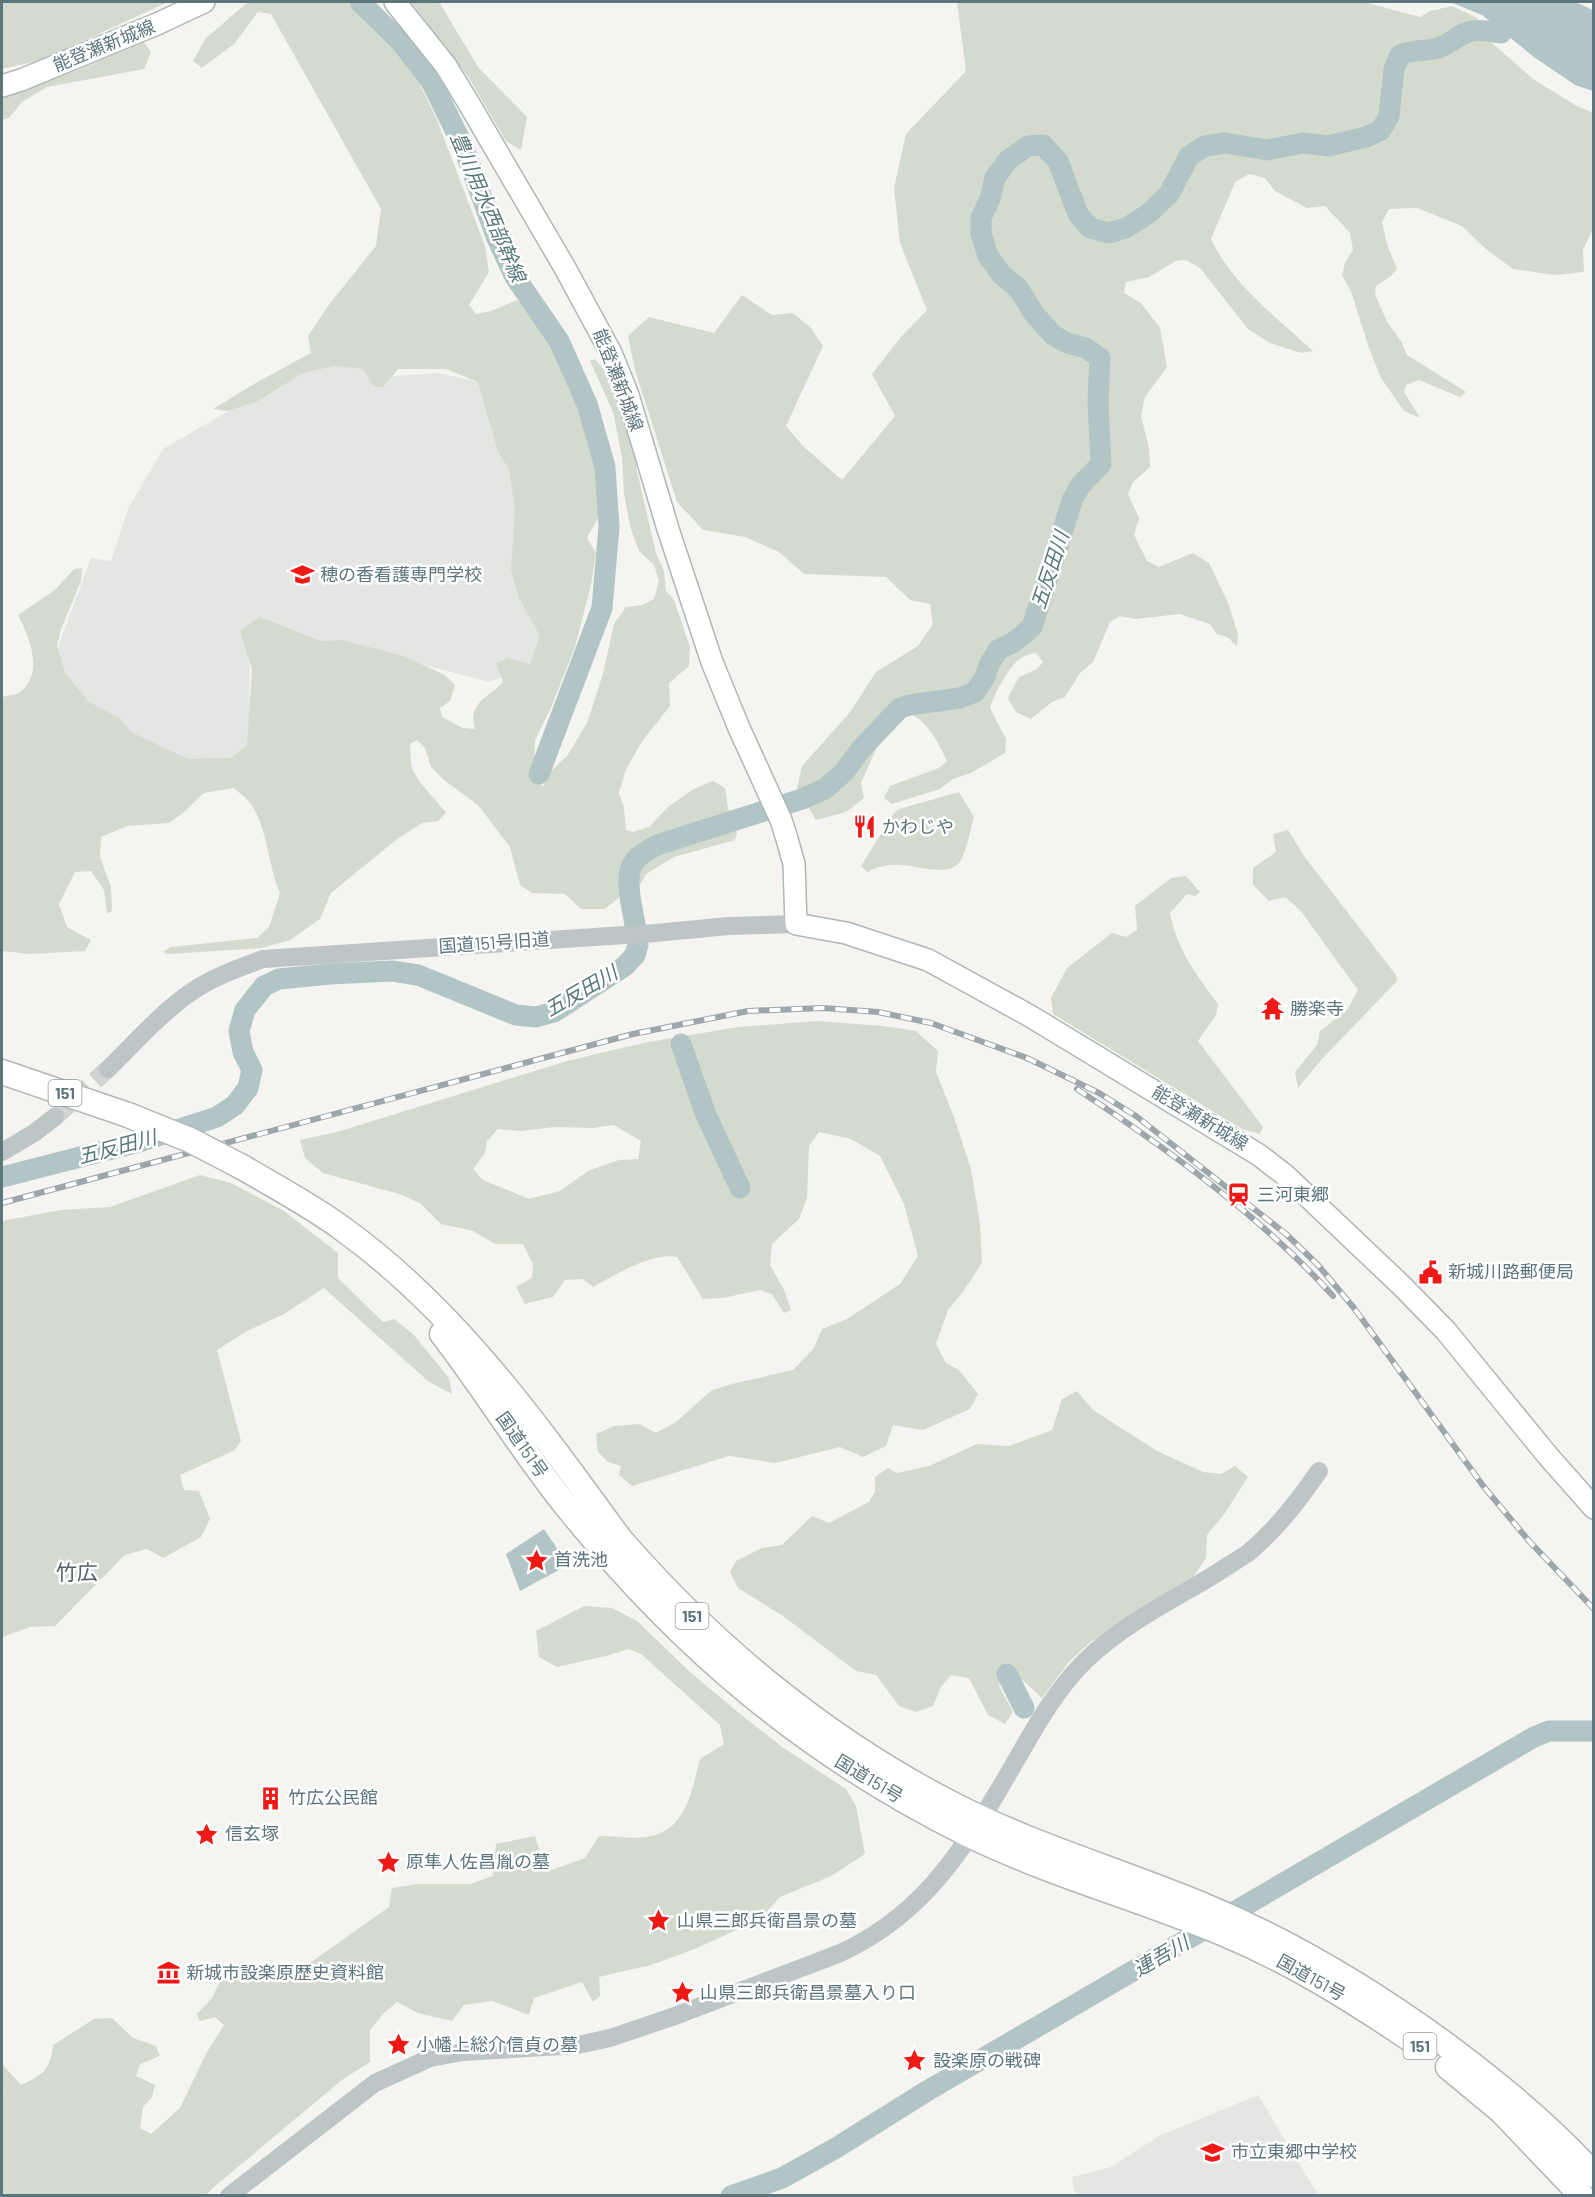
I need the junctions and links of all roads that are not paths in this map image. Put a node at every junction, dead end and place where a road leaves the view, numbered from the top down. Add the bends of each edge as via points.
1 (204, 2) edge
2 (395, 2) edge
3 (2, 86) edge
4 (796, 924) junction
5 (108, 1069) tunnel mouth
6 (2, 1072) edge
7 (2, 1084) edge
8 (128, 1115) junction
9 (55, 1117) tunnel mouth
10 (2, 1152) edge
11 (1319, 1471) dead end
12 (1593, 1508) edge
13 (976, 1826) junction
14 (1237, 1930) junction
15 (1593, 2175) edge
16 (229, 2196) edge
17 (1582, 2196) edge

1 - 3 main road, 能登瀬新城線
2 - 4 main road, 能登瀬新城線 via 446,66 611,353 628,395 712,662 781,820 794,864
4 - 5 street, 国道151号旧道 via 263,959 197,988
4 - 12 main road, 能登瀬新城線 via 846,933 928,960 1029,1016 1259,1155 1285,1175 1446,1332
6 - 8 highway, 国道151号 / 151
7 - 8 highway, 国道151号 / 151
8 - 13 highway, 国道151号 / 151, bridge via 242,1167 343,1228 366,1247 477,1352 620,1539 694,1618 795,1704
9 - 10 street
11 - 13 street via 1273,1530 1247,1554 1122,1632 1086,1661 1050,1702
13 - 14 highway, 国道151号 / 151
13 - 16 street via 948,1869 923,1896 858,1945 610,2038 578,2045 464,2052 430,2058 375,2083
14 - 15 highway, 国道151号 / 151 via 1343,1975 1425,2029 1540,2121
14 - 17 highway, 国道151号 / 151 via 1415,2042 1463,2078 1501,2111

